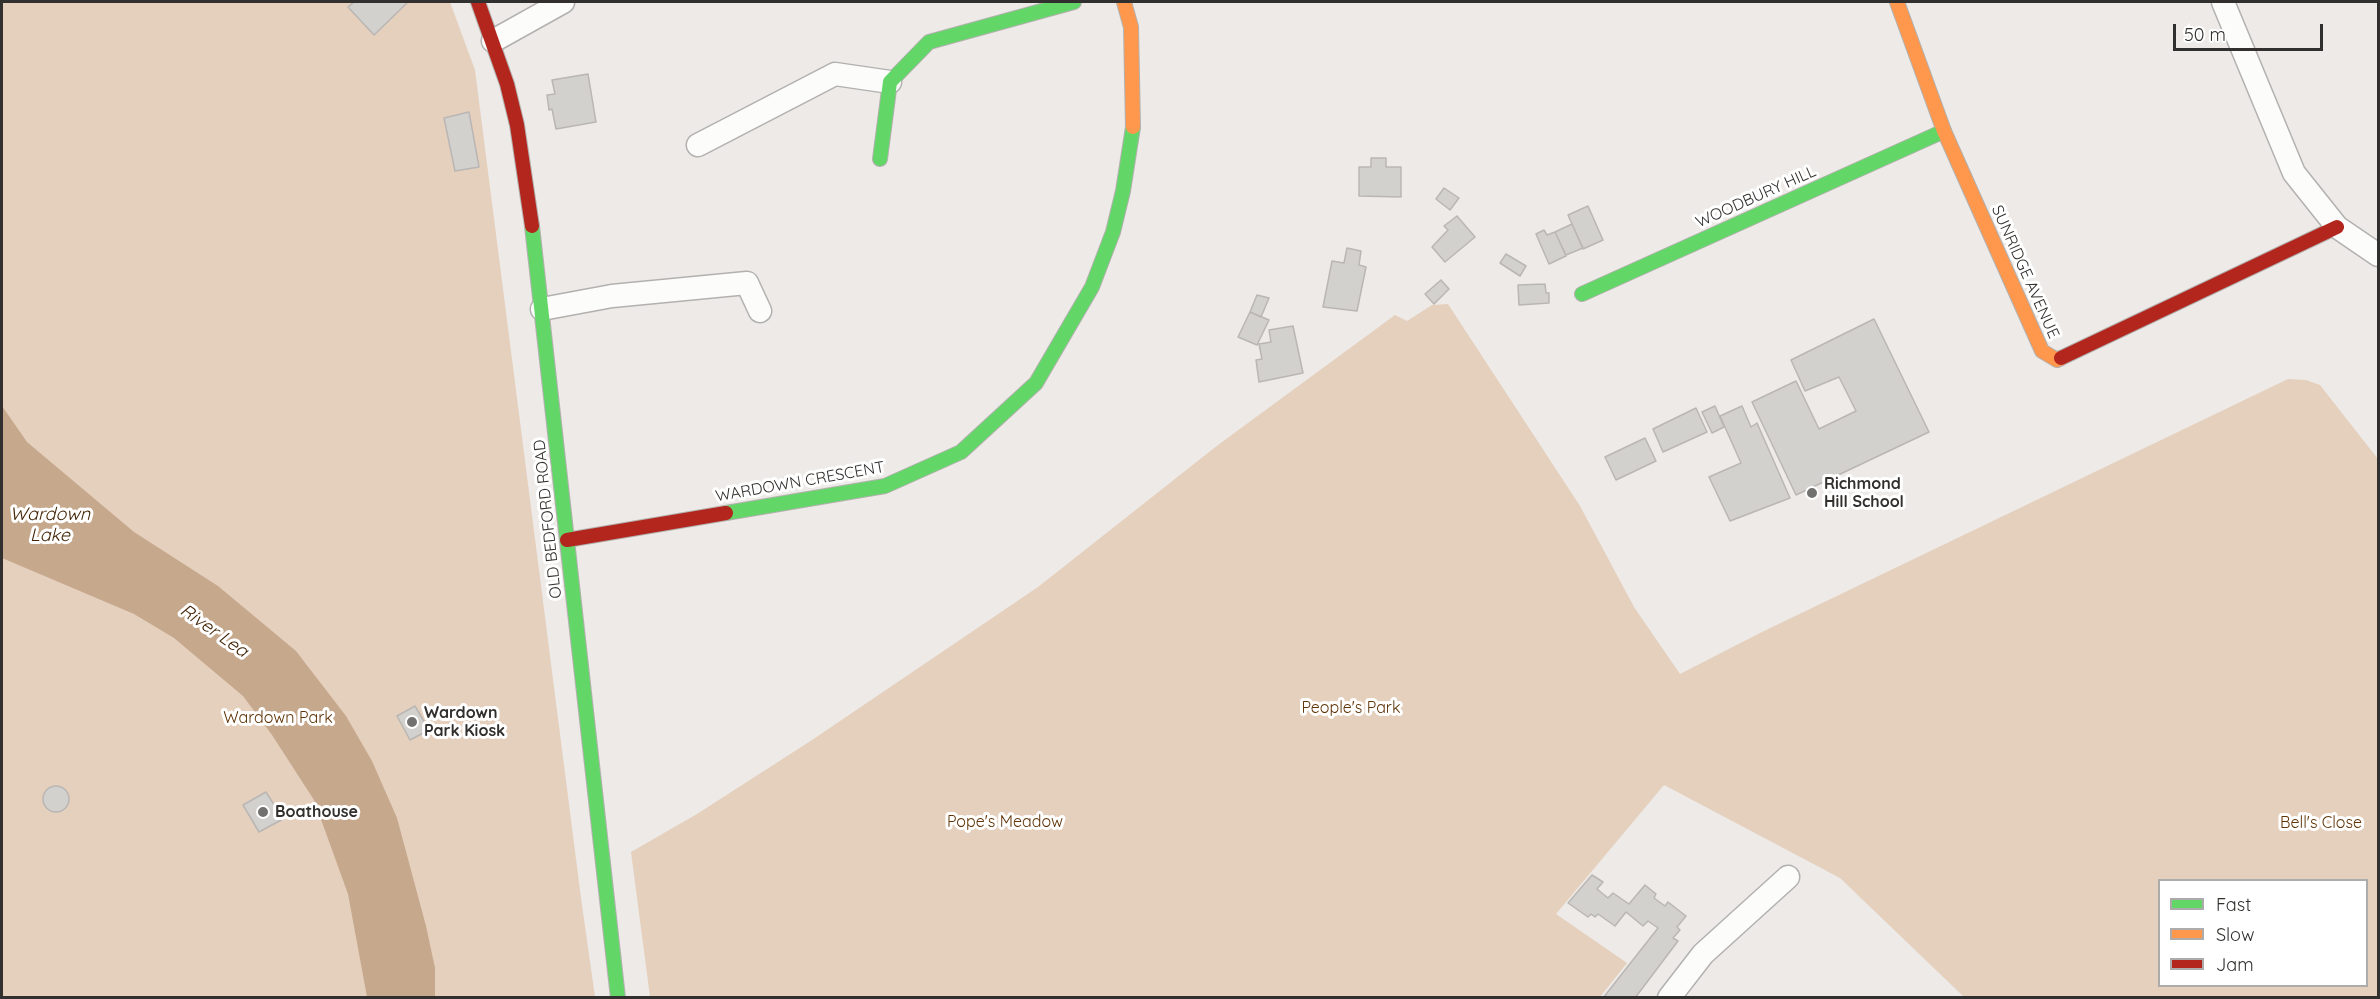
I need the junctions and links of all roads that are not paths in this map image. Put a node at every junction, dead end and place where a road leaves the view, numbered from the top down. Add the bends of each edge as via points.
1 (478, 2) edge
2 (563, 2) edge
3 (1074, 2) edge
4 (1124, 2) edge
5 (1897, 2) edge
6 (2223, 2) edge
7 (493, 41) junction
8 (890, 82) junction
9 (1944, 131) junction
10 (698, 146) dead end
11 (880, 159) dead end
12 (2337, 227) junction
13 (2379, 255) edge
14 (1582, 294) dead end
15 (542, 309) junction
16 (760, 310) dead end
17 (567, 540) junction
18 (1788, 877) dead end
19 (618, 998) edge
20 (1669, 998) edge

1 - 7 street, OLD BEDFORD ROAD
2 - 7 street
3 - 8 street via 929,42
4 - 17 street, WARDOWN CRESCENT via 1131,27 1134,100 1133,139 1123,191 1113,232 1092,287 1036,383 961,452 885,486
5 - 9 street, SUNRIDGE AVENUE
6 - 12 street via 2294,173
7 - 15 street, OLD BEDFORD ROAD via 517,125
8 - 10 street via 836,74
8 - 11 street
9 - 12 street, SUNRIDGE AVENUE via 2042,351 2057,360
9 - 14 street, WOODBURY HILL
12 - 13 street
15 - 16 street via 612,296 747,283
15 - 17 street, OLD BEDFORD ROAD
17 - 19 street, OLD BEDFORD ROAD
18 - 20 street via 1703,954

